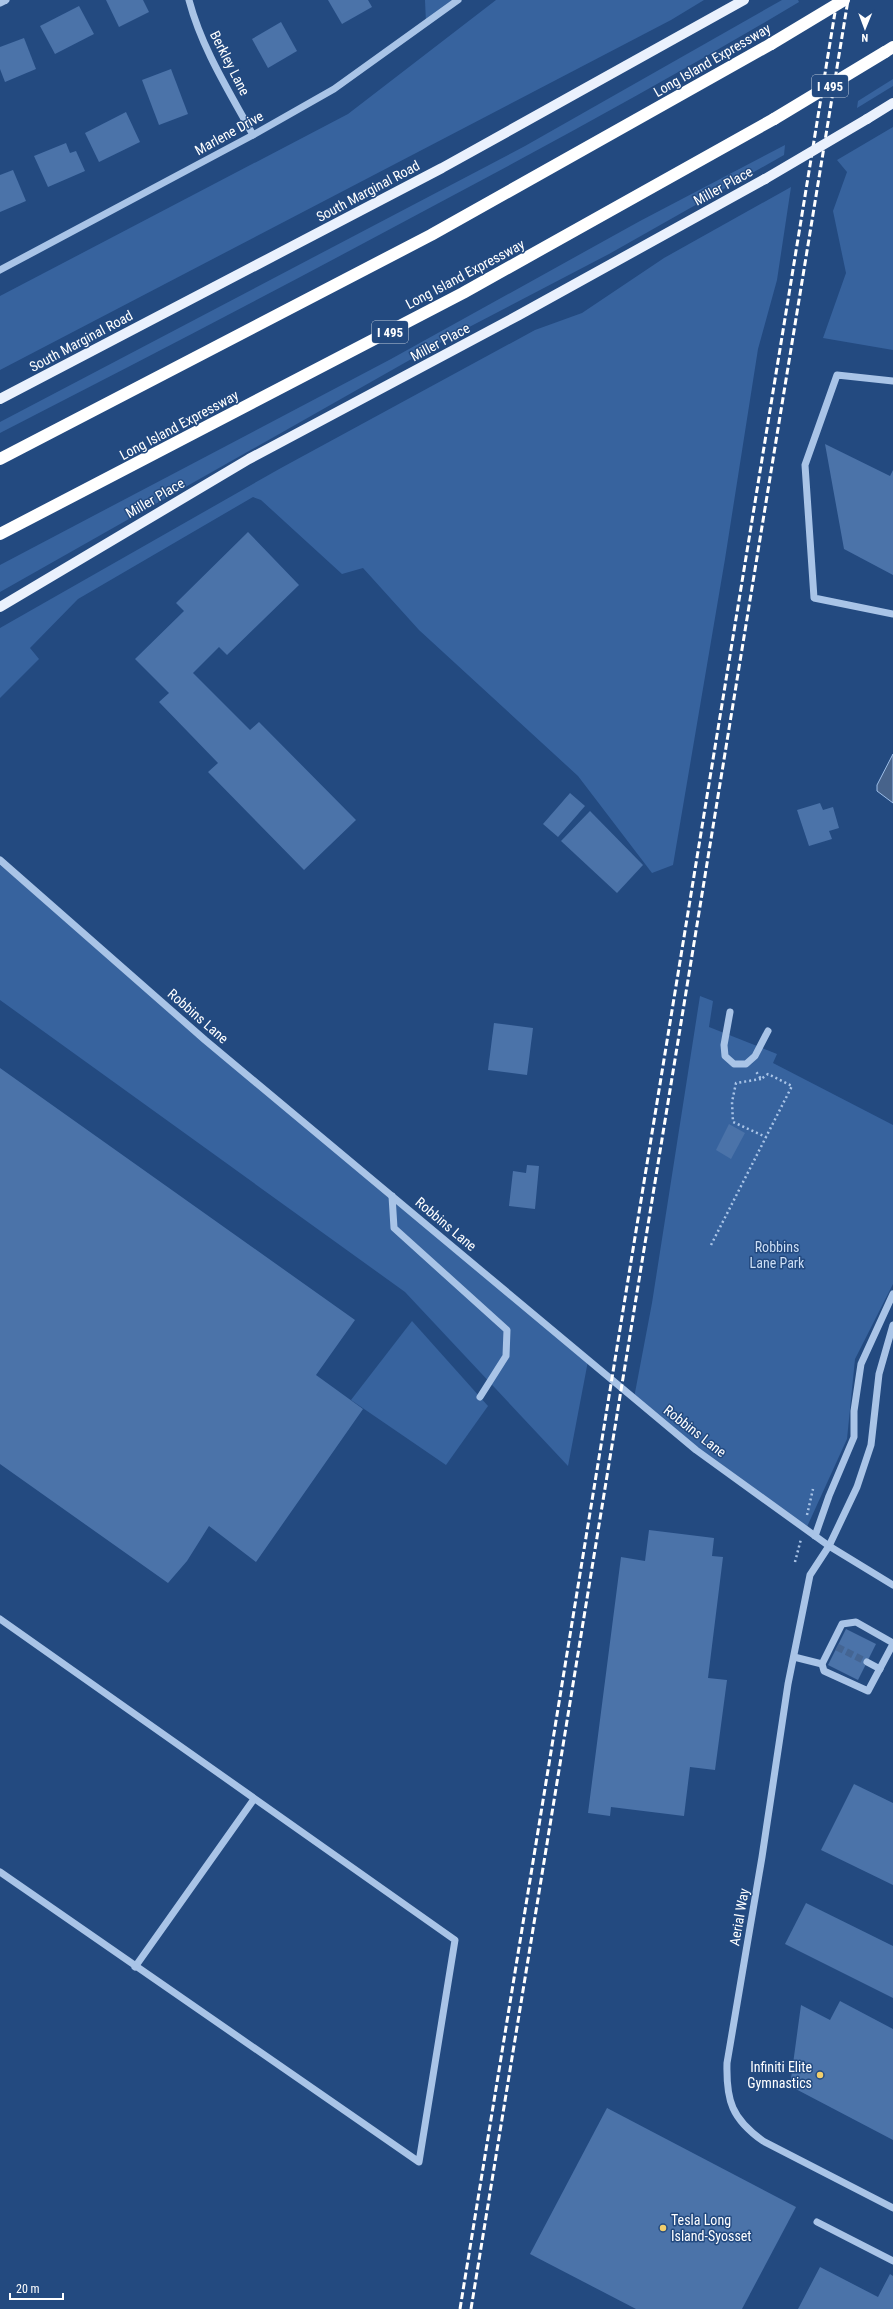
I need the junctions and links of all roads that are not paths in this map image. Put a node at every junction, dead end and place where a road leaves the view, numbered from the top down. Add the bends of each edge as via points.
1 (6, 0) edge
2 (189, 0) edge
3 (458, 0) edge
4 (744, 0) edge
5 (844, 0) edge
6 (0, 3) edge
7 (889, 49) edge
8 (893, 103) edge
9 (253, 136) junction
10 (0, 270) edge
11 (893, 381) edge
12 (0, 399) edge
13 (0, 459) edge
14 (0, 534) edge
15 (0, 607) edge
16 (893, 614) edge
17 (0, 860) edge
18 (730, 1012) dead end
19 (768, 1031) dead end
20 (392, 1196) junction
21 (893, 1294) edge
22 (893, 1325) edge
23 (891, 1343) edge
24 (480, 1397) dead end
25 (815, 1536) junction
26 (829, 1546) junction
27 (893, 1585) edge
28 (0, 1619) edge
29 (893, 1643) edge
30 (794, 1658) junction
31 (867, 1662) tunnel mouth
32 (822, 1664) junction
33 (880, 1669) junction
34 (254, 1799) junction
35 (0, 1872) edge
36 (135, 1967) junction
37 (893, 2208) edge
38 (817, 2222) dead end
39 (893, 2261) edge

1 - 6 street
2 - 9 street, Berkley Lane via 197,28
3 - 9 street, Marlene Drive via 334,89
4 - 12 main road, South Marginal Road via 442,168
5 - 13 highway, Long Island Expressway, bridge via 771,44 431,235
7 - 14 highway, Long Island Expressway / I 495, bridge via 774,119 463,293
8 - 15 main road, Miller Place, bridge via 765,179 519,315 249,459
9 - 10 street, Marlene Drive
11 - 16 street via 837,375 805,465 814,598
17 - 20 street, Robbins Lane via 205,1040
18 - 19 street via 724,1056 734,1064 746,1064 750,1061
20 - 24 street via 394,1228 507,1330 506,1356
20 - 25 street, Robbins Lane via 696,1450
21 - 25 street via 861,1364 854,1411 854,1437
22 - 23 street, Aerial Way
23 - 26 street, Aerial Way via 879,1374 871,1445 857,1486
25 - 26 street, Robbins Lane
26 - 27 street, Robbins Lane
26 - 30 street, Aerial Way via 810,1575
28 - 34 street
29 - 32 street via 856,1622 842,1624 834,1646
29 - 33 street
30 - 32 street
30 - 37 street, Aerial Way via 727,2063 726,2088 733,2109 747,2130 763,2141
31 - 33 street
32 - 33 street via 824,1671 868,1691
34 - 36 street
34 - 36 street via 455,1940 419,2162
35 - 36 street
38 - 39 street

